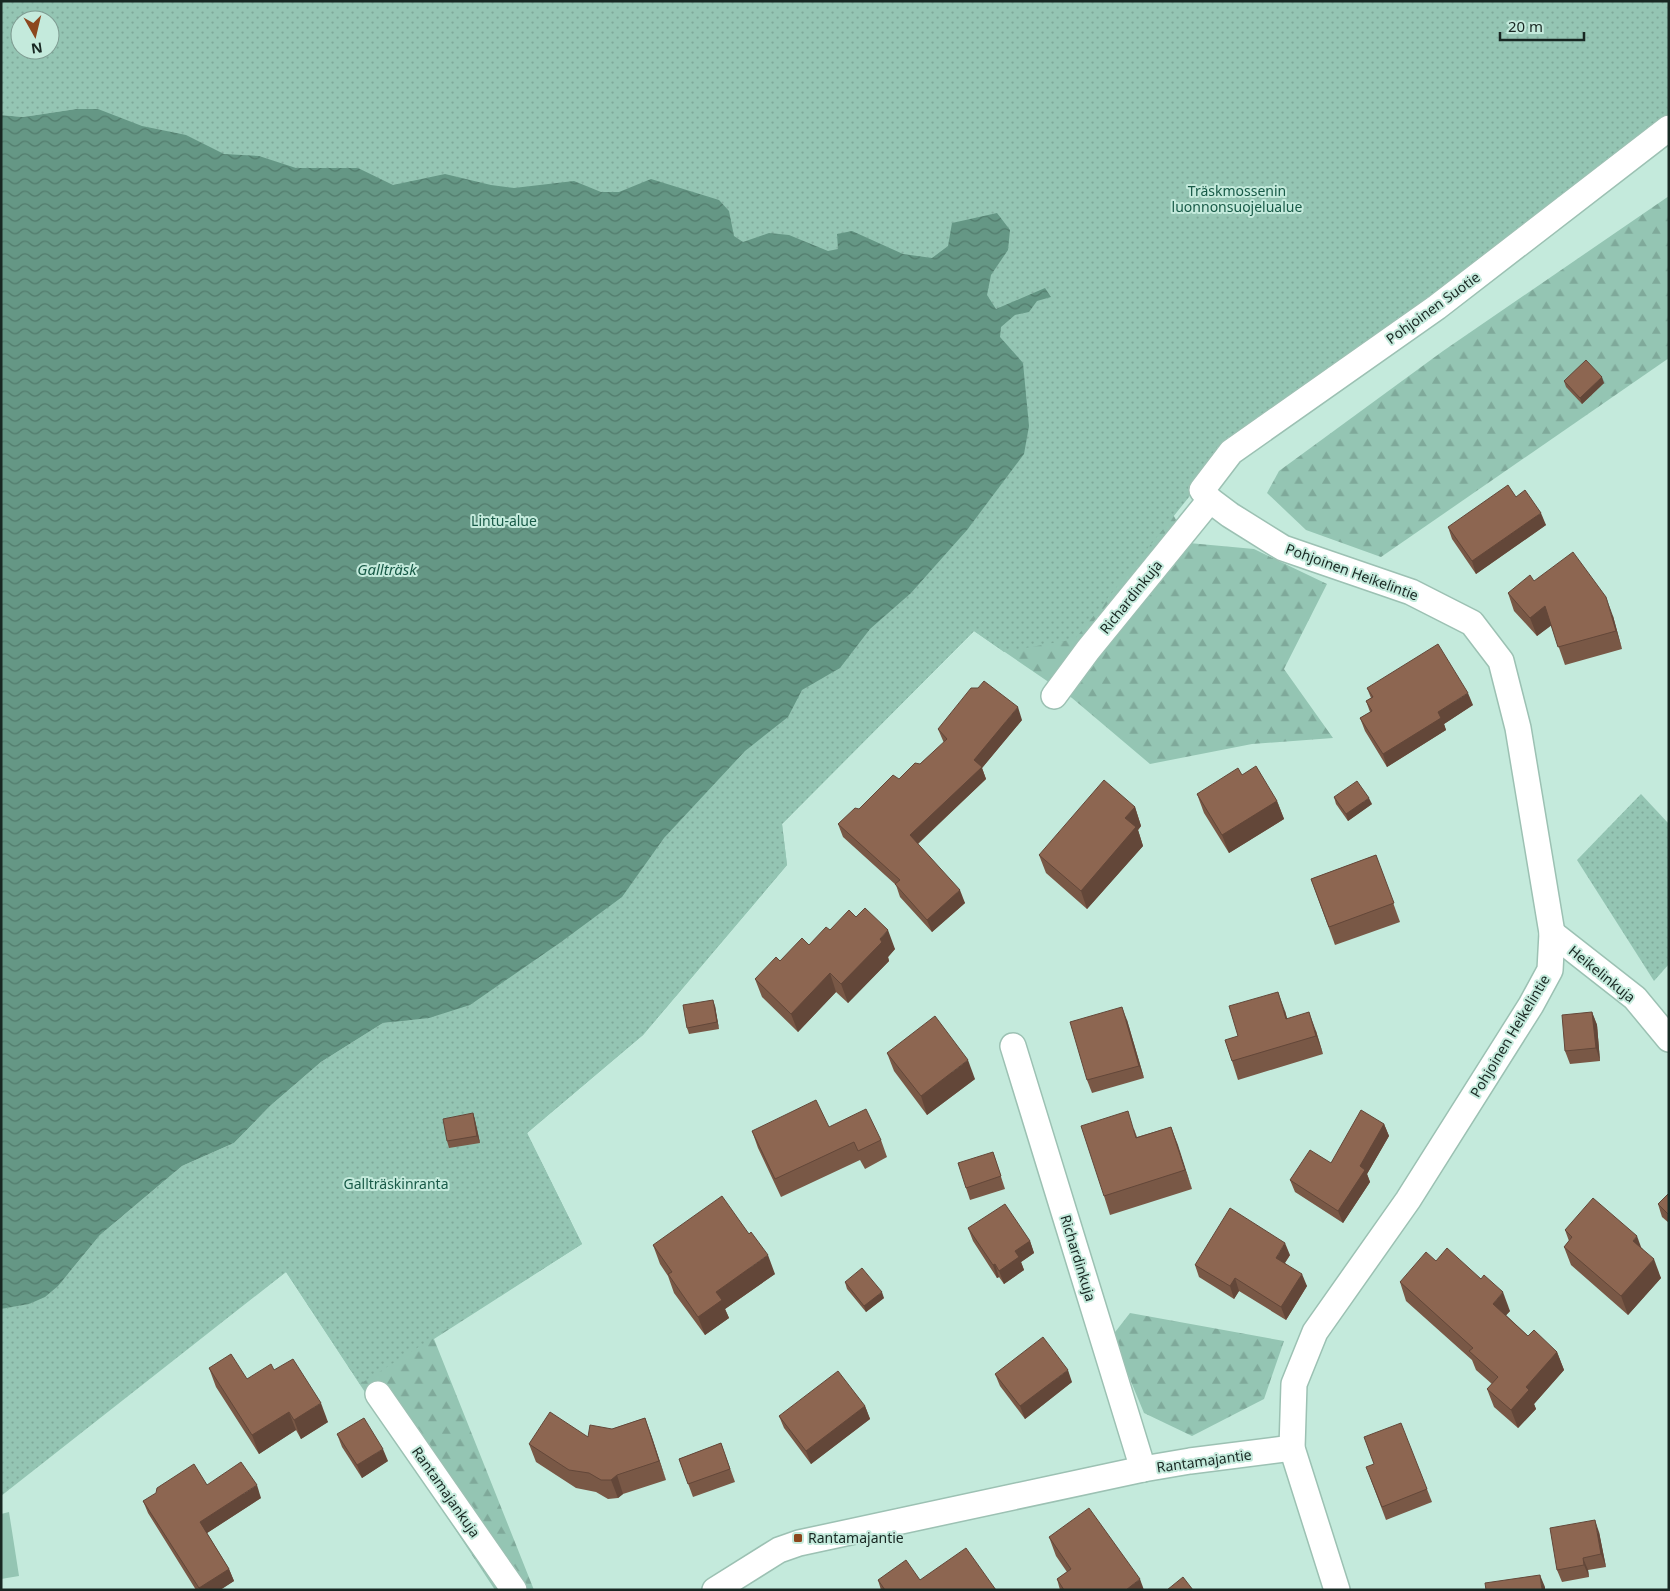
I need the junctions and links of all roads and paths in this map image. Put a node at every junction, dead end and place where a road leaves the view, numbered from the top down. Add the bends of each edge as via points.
1 (1669, 128) edge
2 (1206, 495) junction
3 (1054, 696) dead end
4 (1552, 933) junction
5 (1669, 1039) edge
6 (1013, 1046) dead end
7 (378, 1394) dead end
8 (1292, 1448) junction
9 (1143, 1469) junction
10 (514, 1590) edge
11 (715, 1590) edge
12 (1337, 1590) edge

1 - 2 street, Pohjoinen Suotie via 1438,307 1231,452
2 - 3 street, Richardinkuja
2 - 4 street, Pohjoinen Heikelintie via 1230,515 1283,548 1411,592 1472,623 1501,661 1518,728
4 - 5 street, Heikelinkuja via 1635,998
4 - 8 street, Pohjoinen Heikelintie via 1550,970 1531,1005 1408,1200 1315,1332 1294,1384
6 - 9 street, Richardinkuja
7 - 10 street, Rantamajankuja
8 - 9 street, Rantamajantie
8 - 12 street, Pohjoinen Heikelintie
9 - 11 street, Rantamajantie via 791,1546 779,1550

